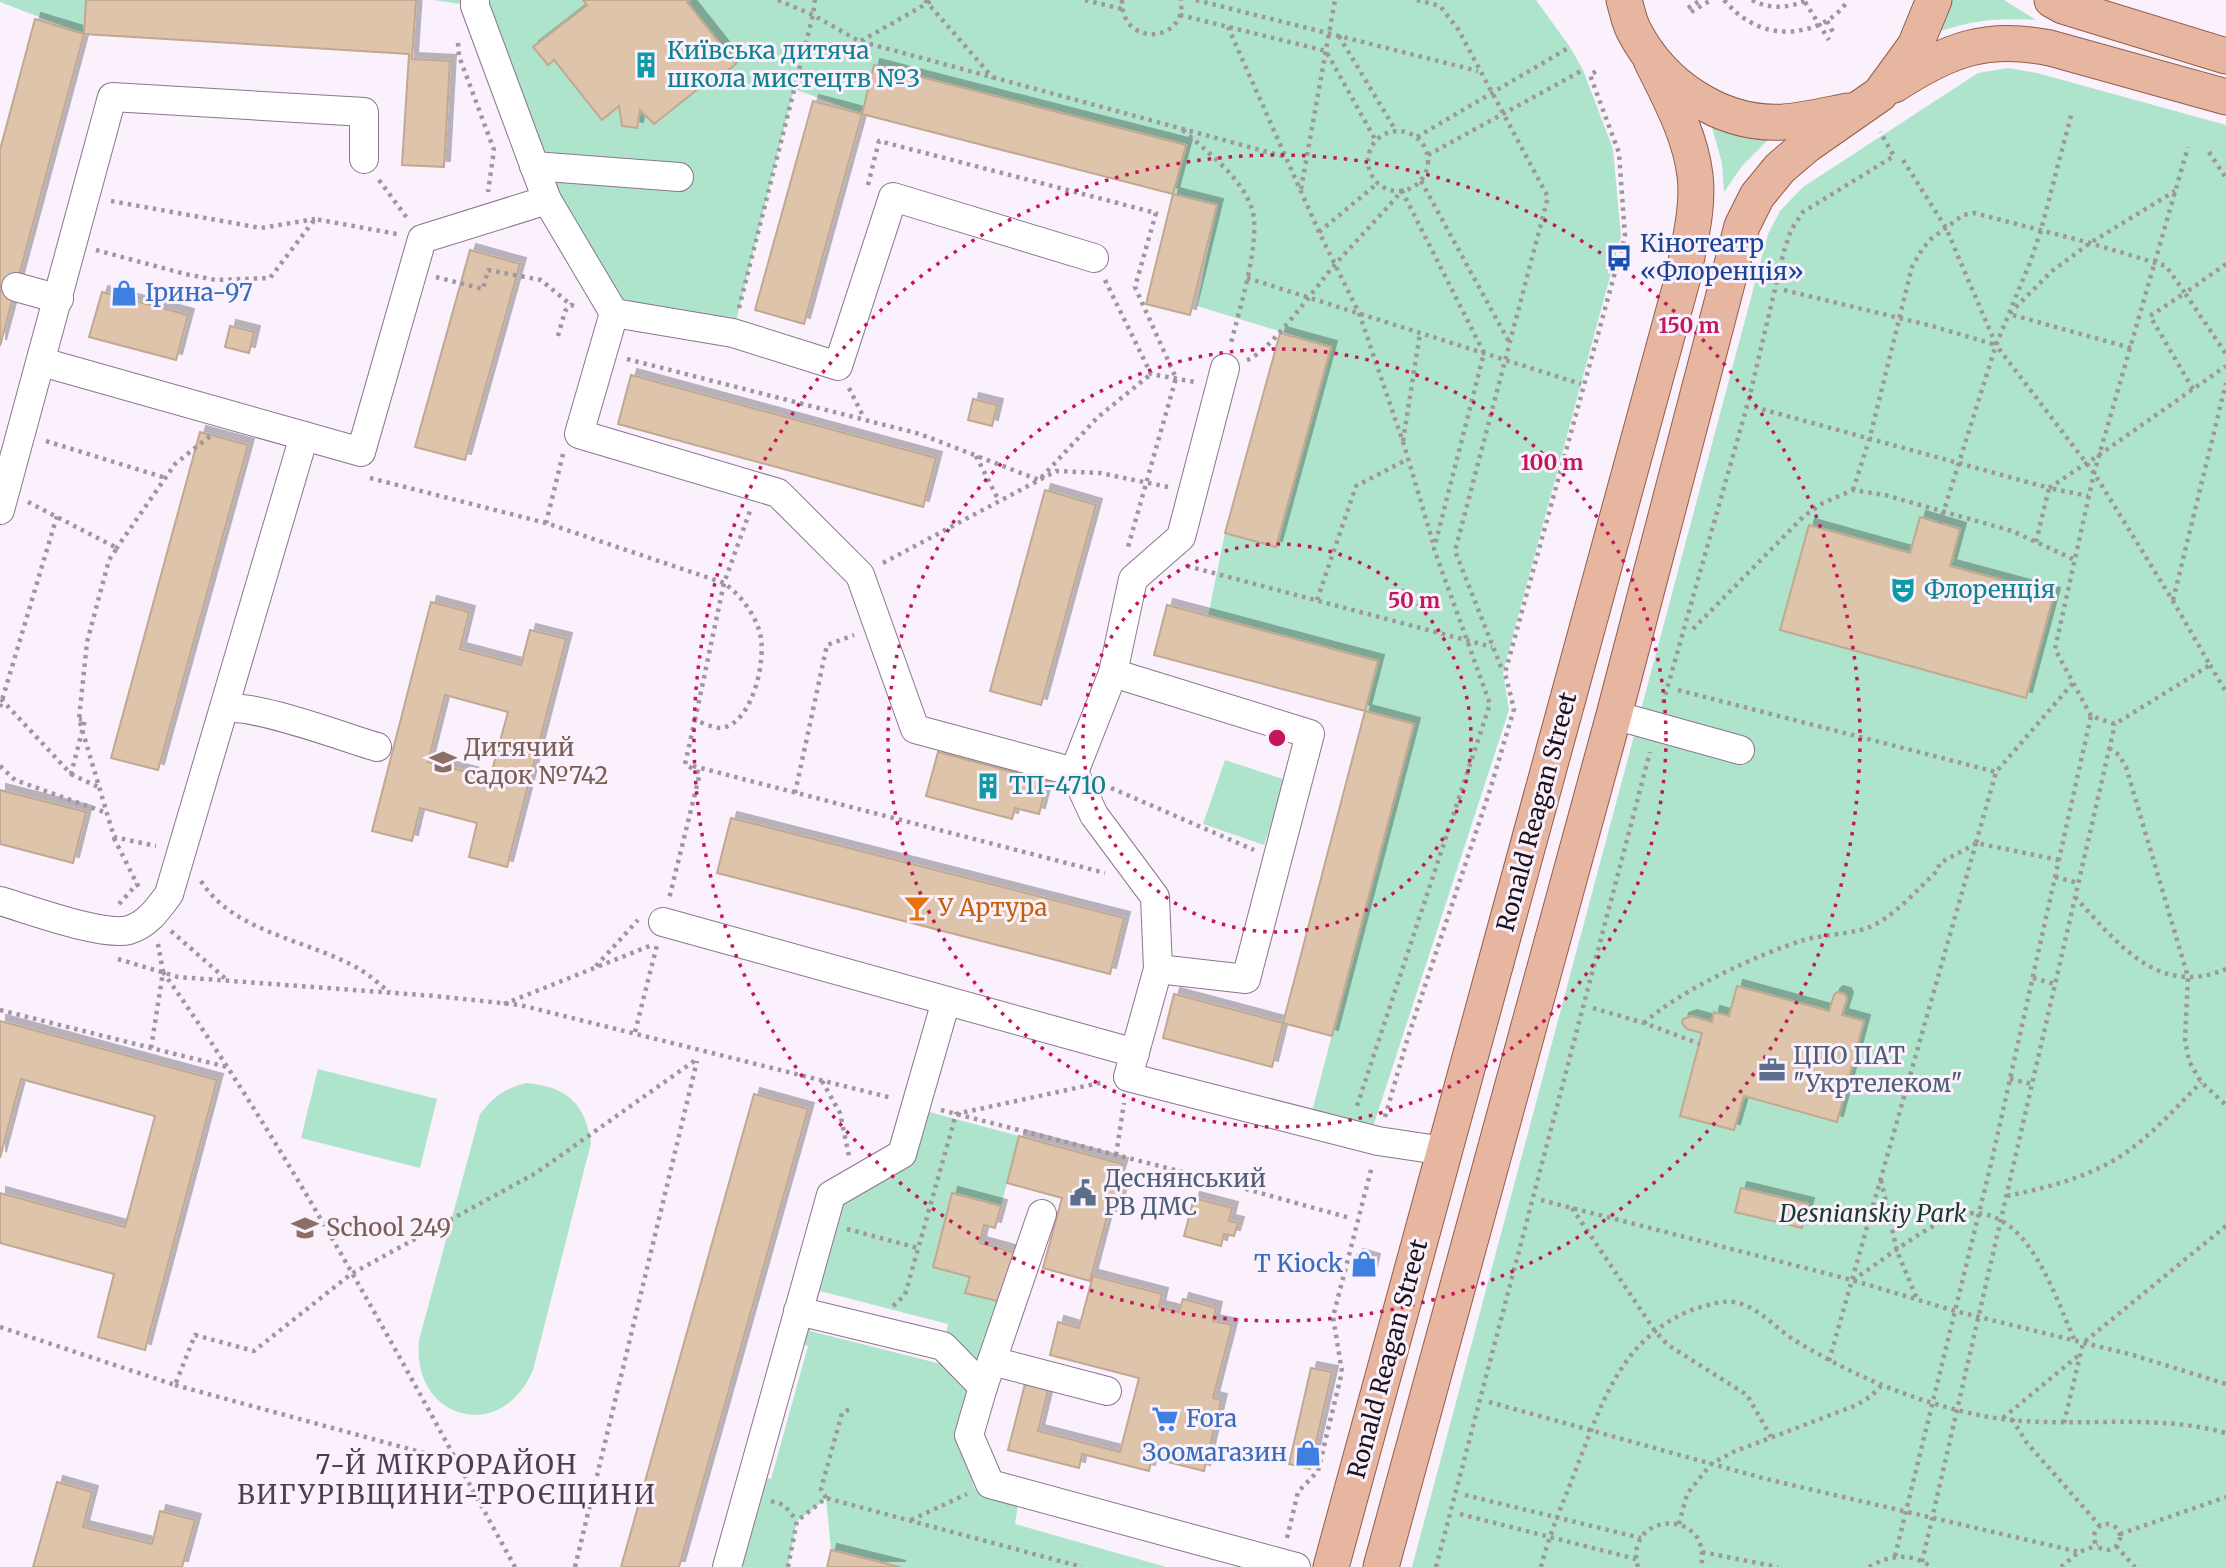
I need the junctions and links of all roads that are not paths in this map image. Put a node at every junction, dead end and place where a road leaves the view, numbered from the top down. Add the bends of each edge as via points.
1 (475, 0) edge
2 (1614, 0) edge
3 (1934, 0) edge
4 (2052, 0) edge
5 (1628, 14) edge
6 (2226, 56) edge
7 (1651, 60) junction
8 (2226, 97) edge
9 (1873, 111) junction
10 (364, 159) road end
11 (534, 166) junction
12 (678, 177) dead end
13 (547, 200) junction
14 (1094, 258) road end
15 (16, 287) dead end
16 (59, 299) junction
17 (601, 312) junction
18 (42, 362) junction
19 (1223, 378) road end
20 (304, 436) junction
21 (3, 500) edge
22 (1113, 673) junction
23 (224, 709) junction
24 (1614, 715) junction
25 (377, 747) dead end
26 (1740, 750) dead end
27 (1074, 772) junction
28 (0, 901) edge
29 (663, 922) road end
30 (1158, 969) junction
31 (946, 1001) junction
32 (1131, 1065) junction
33 (1445, 1151) junction
34 (1042, 1214) dead end
35 (798, 1311) junction
36 (988, 1374) junction
37 (1107, 1391) dead end
38 (1291, 1565) edge
39 (727, 1567) edge
40 (1331, 1567) edge
41 (1381, 1567) edge

1 - 11 lane
2 - 5 main road
3 - 9 main road via 1915,46
4 - 6 main road
5 - 7 main road
7 - 9 main road via 1675,85 1701,102 1740,118 1782,122
7 - 33 main road, Ronald Reagan Street via 1686,136 1695,177 1693,229
8 - 9 main road via 2021,42 1950,53 1915,71
9 - 24 main road, Ronald Reagan Street via 1808,145 1780,168 1742,226
10 - 16 lane via 364,112 112,97
11 - 12 lane
11 - 13 lane
13 - 17 lane
13 - 20 lane via 422,239 361,452
14 - 17 lane via 893,197 838,366 733,333
15 - 16 lane
16 - 18 lane
17 - 27 lane via 603,352 579,434 778,493 860,575 915,729
18 - 20 lane
18 - 21 lane
19 - 22 lane via 1181,537 1133,579
20 - 23 lane
22 - 27 lane
22 - 30 lane via 1310,734 1246,979
23 - 25 lane via 254,710
23 - 28 lane via 169,894 153,916 128,930 104,930
24 - 26 lane
24 - 41 main road, Ronald Reagan Street
27 - 30 lane via 1094,815 1155,897
29 - 31 lane
30 - 32 lane
31 - 32 lane
31 - 35 lane via 902,1154 831,1195
32 - 33 lane via 1348,1133
33 - 40 main road, Ronald Reagan Street
34 - 36 lane
35 - 36 lane via 943,1346
35 - 39 lane
36 - 37 lane
36 - 38 lane via 969,1435 990,1484

